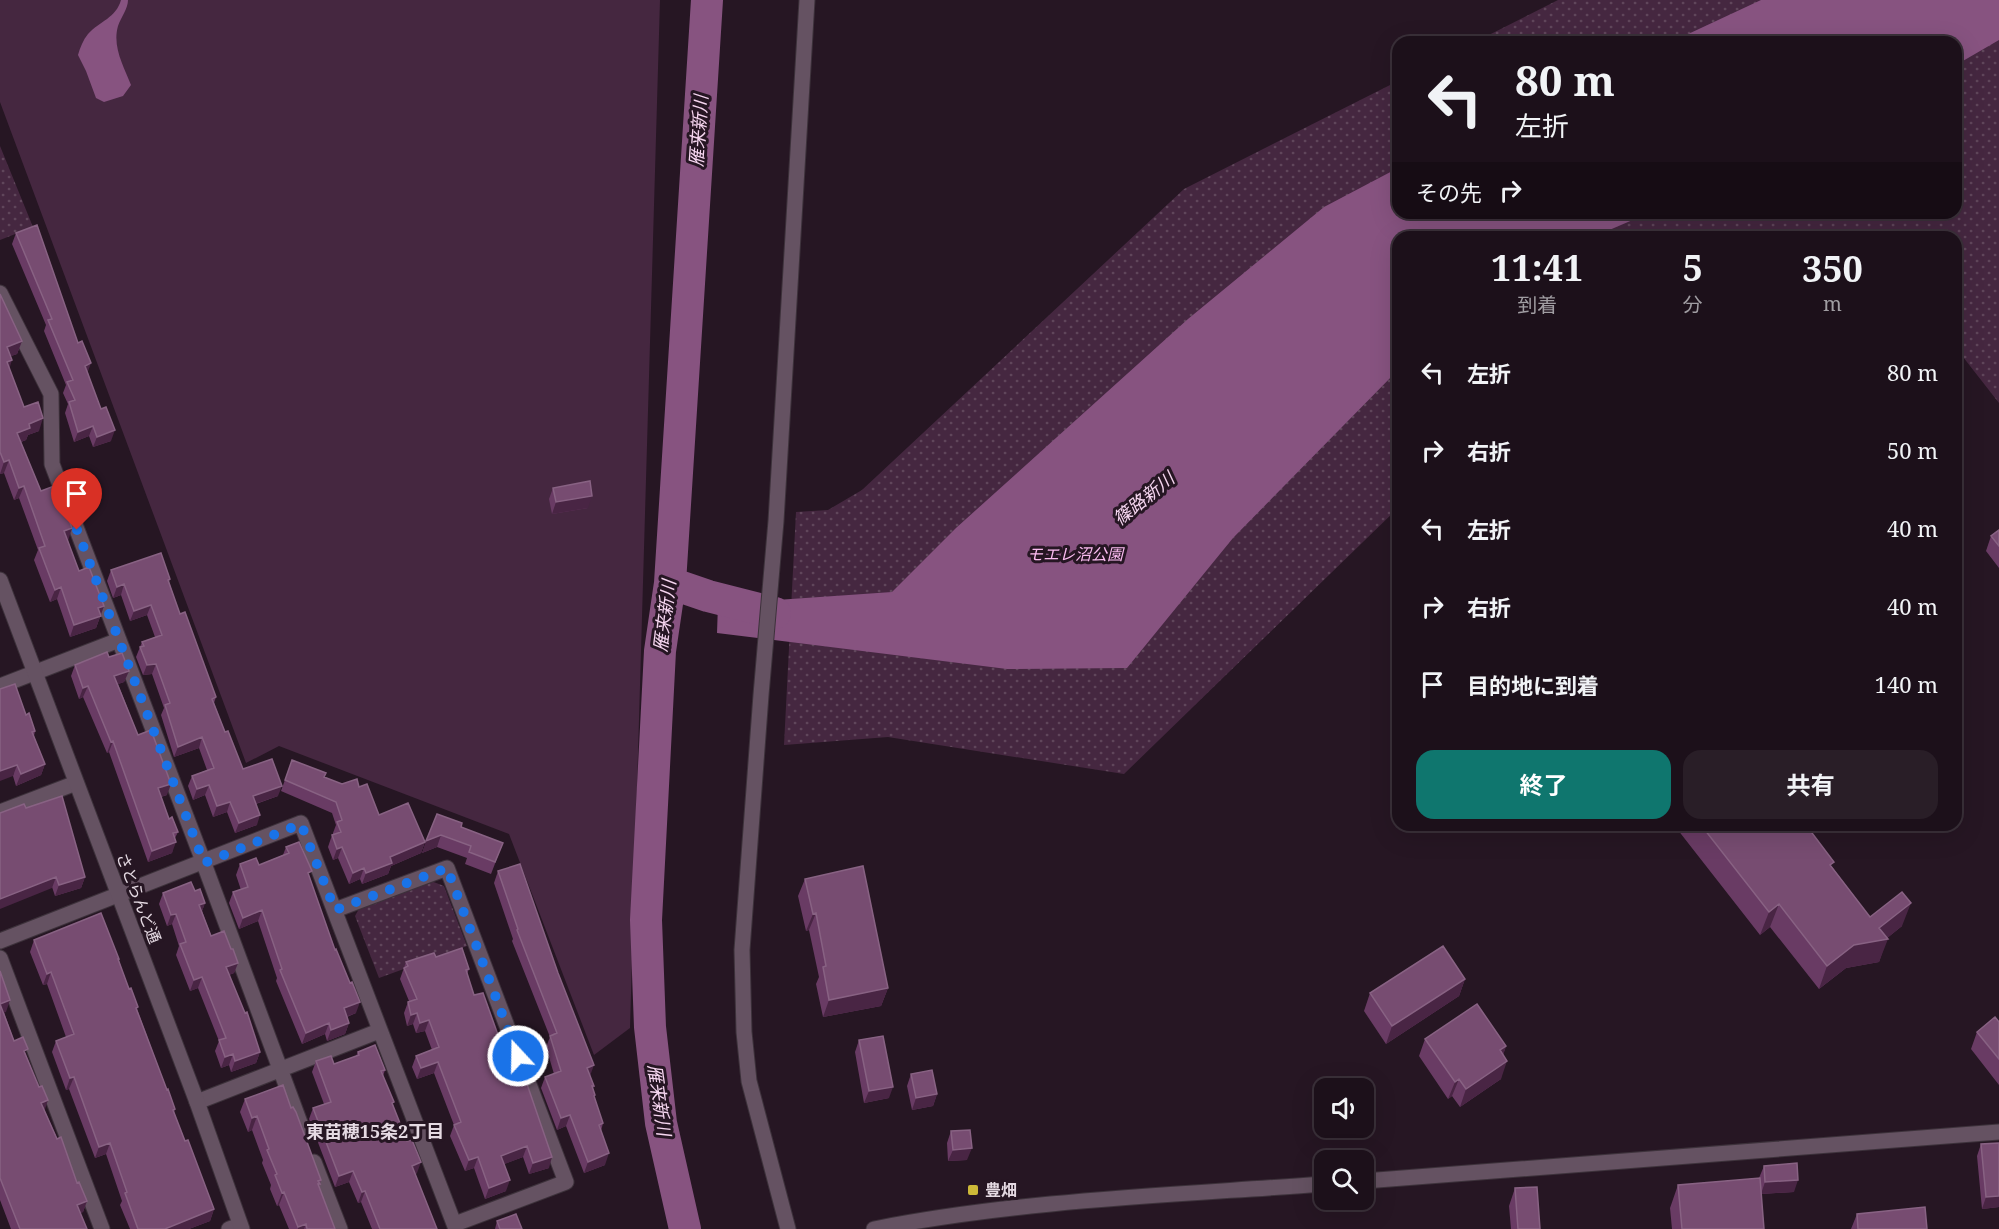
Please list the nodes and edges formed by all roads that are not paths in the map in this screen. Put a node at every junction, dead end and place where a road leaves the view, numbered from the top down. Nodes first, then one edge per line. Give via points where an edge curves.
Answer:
1 (807, 0) edge
2 (0, 293) edge
3 (0, 580) edge
4 (119, 640) junction
5 (35, 672) junction
6 (0, 686) edge
7 (76, 783) junction
8 (0, 812) edge
9 (204, 863) junction
10 (119, 896) junction
11 (335, 910) junction
12 (0, 941) edge
13 (0, 958) edge
14 (379, 1031) junction
15 (280, 1070) junction
16 (197, 1102) junction
17 (1999, 1132) edge
18 (1374, 1180) edge
19 (1314, 1185) edge
20 (456, 1227) edge
21 (237, 1228) edge
22 (102, 1229) edge
23 (340, 1229) edge
24 (788, 1229) edge
25 (874, 1229) edge

1 - 24 street via 776,534 742,950 749,1081
2 - 4 street via 51,394 52,464
3 - 5 street, さとらんど通
4 - 5 street
4 - 9 street
5 - 6 street
5 - 7 street, さとらんど通
7 - 8 street
7 - 10 street, さとらんど通
9 - 10 street
9 - 11 street via 301,824
9 - 15 street
10 - 12 street
10 - 16 street, さとらんど通
11 - 14 street
11 - 20 street via 447,868 566,1182
13 - 22 street
14 - 15 street
14 - 20 street
15 - 16 street
15 - 23 street
16 - 21 street, さとらんど通
17 - 18 street
19 - 25 street via 1024,1207

